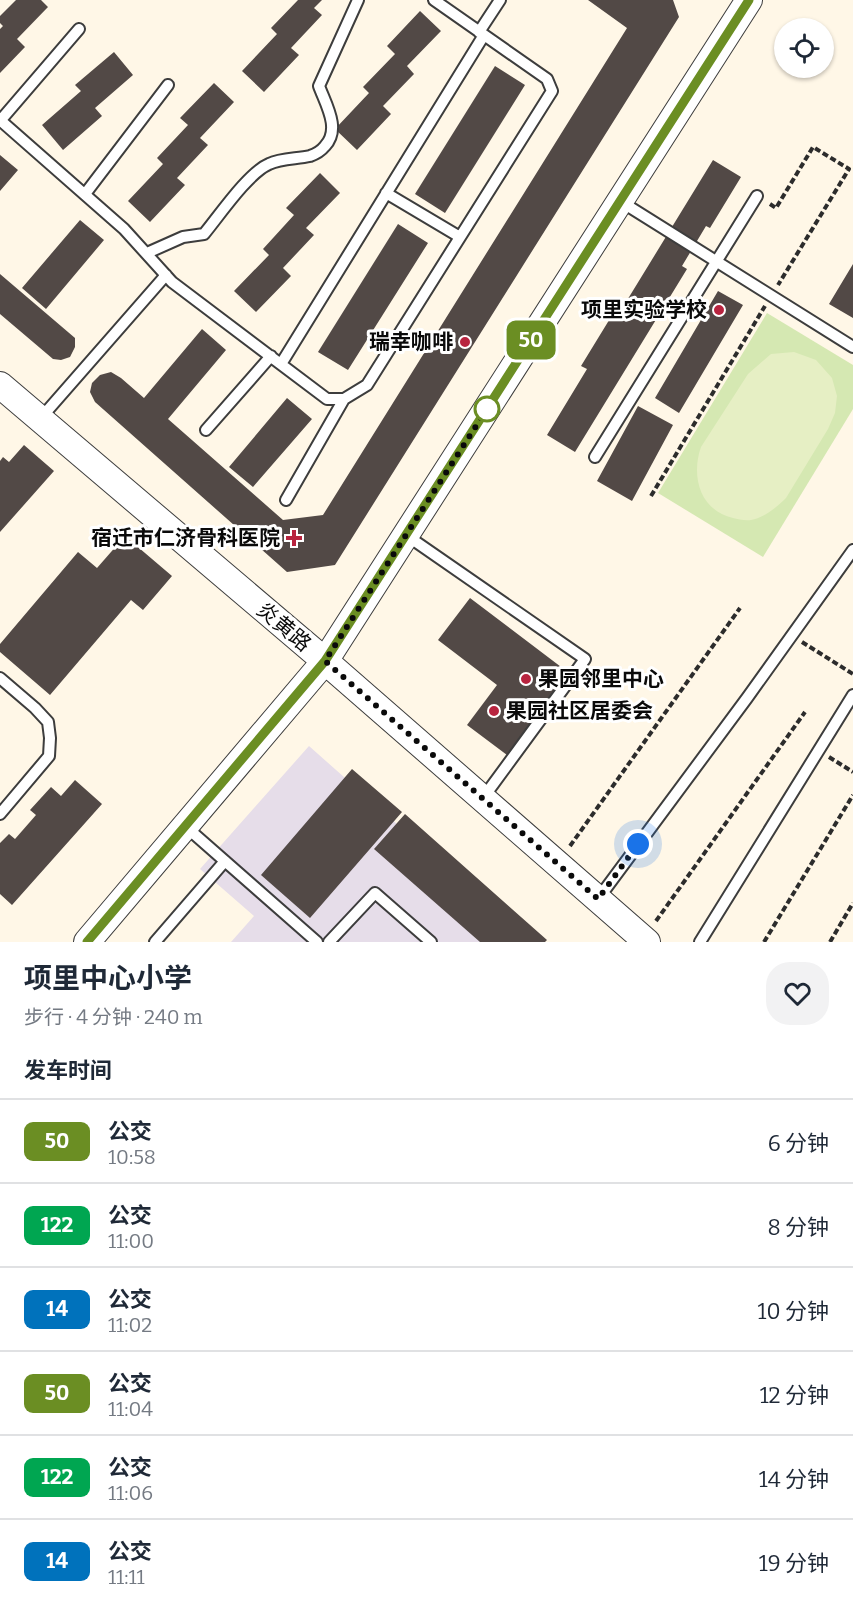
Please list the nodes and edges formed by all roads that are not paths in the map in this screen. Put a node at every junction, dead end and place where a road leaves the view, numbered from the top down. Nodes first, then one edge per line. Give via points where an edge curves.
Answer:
1 (358, 0) edge
2 (434, 0) edge
3 (500, 0) edge
4 (749, 0) edge
5 (79, 29) dead end
6 (481, 34) junction
7 (168, 85) dead end
8 (0, 121) edge
9 (85, 194) junction
10 (386, 194) junction
11 (757, 196) dead end
12 (620, 201) junction
13 (460, 237) junction
14 (147, 253) junction
15 (716, 261) junction
16 (166, 275) junction
17 (853, 347) edge
18 (271, 357) junction
19 (281, 364) junction
20 (2, 392) edge
21 (344, 399) junction
22 (40, 419) junction
23 (206, 430) dead end
24 (595, 457) dead end
25 (286, 500) dead end
26 (406, 535) junction
27 (853, 550) edge
28 (325, 661) junction
29 (0, 678) edge
30 (853, 695) edge
31 (483, 799) junction
32 (0, 814) edge
33 (185, 826) junction
34 (225, 861) junction
35 (598, 899) junction
36 (645, 940) edge
37 (87, 942) edge
38 (155, 942) edge
39 (317, 942) edge
40 (329, 942) edge
41 (431, 942) edge
42 (700, 942) edge

1 - 14 lane via 319,86 333,130 329,142 313,155 269,163 250,177 204,234 183,237
2 - 6 lane
3 - 6 lane
4 - 12 street
5 - 8 lane
6 - 10 lane
6 - 13 lane via 547,80 552,90
7 - 9 lane
8 - 9 lane
9 - 14 lane
10 - 13 lane
10 - 19 lane
11 - 15 lane
12 - 15 lane
12 - 26 street
13 - 21 lane via 367,385
14 - 16 lane
15 - 17 lane
15 - 24 lane
16 - 18 lane
16 - 22 lane
18 - 19 lane
18 - 23 lane
19 - 21 lane via 327,399
20 - 22 street, 炎黄路
21 - 25 lane
22 - 28 street, 炎黄路
26 - 28 street
26 - 31 lane via 585,659
27 - 35 lane
28 - 31 street, 炎黄路
28 - 33 street
29 - 32 lane via 48,722 50,738 49,756
30 - 42 lane
31 - 35 street, 炎黄路
33 - 34 lane
33 - 37 street
34 - 38 lane
34 - 39 lane
35 - 36 street, 炎黄路
40 - 41 lane via 375,892

